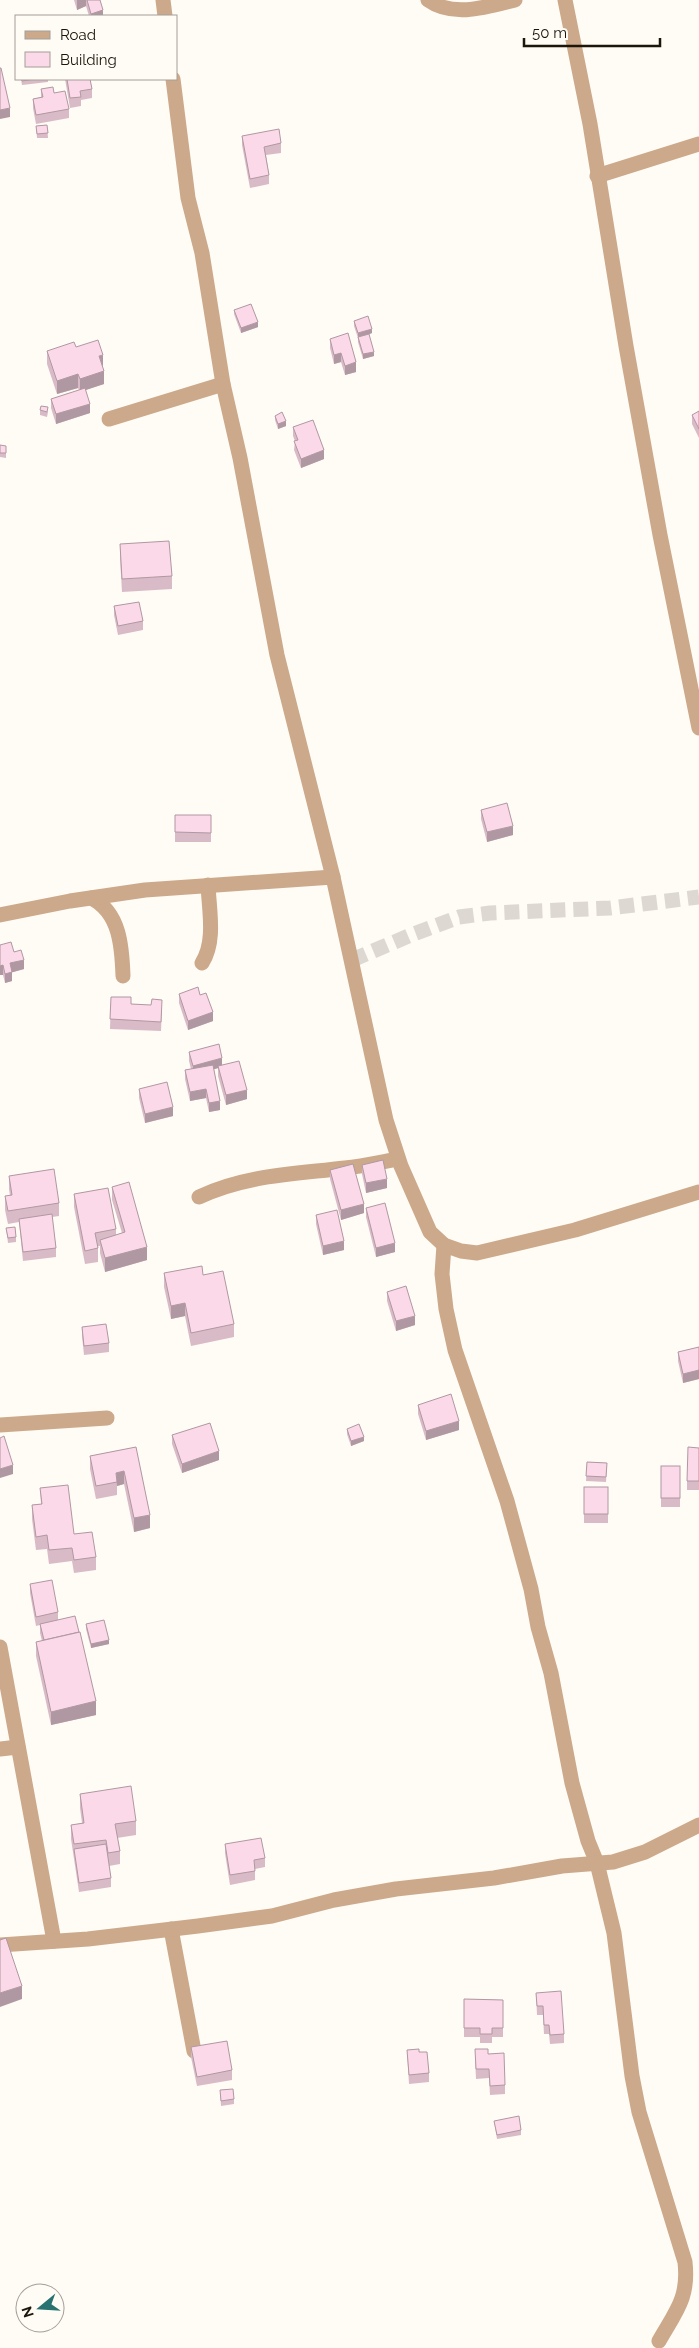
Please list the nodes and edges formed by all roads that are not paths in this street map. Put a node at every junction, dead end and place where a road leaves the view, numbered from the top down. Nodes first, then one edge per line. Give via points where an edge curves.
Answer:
1 (162, 0) edge
2 (428, 0) edge
3 (515, 0) edge
4 (565, 0) edge
5 (165, 15) edge
6 (173, 80) edge
7 (699, 144) edge
8 (597, 176) junction
9 (223, 384) junction
10 (108, 419) dead end
11 (699, 728) edge
12 (333, 877) junction
13 (208, 885) junction
14 (91, 898) junction
15 (0, 915) edge
16 (202, 963) dead end
17 (123, 976) dead end
18 (398, 1159) junction
19 (699, 1192) edge
20 (199, 1197) dead end
21 (444, 1246) junction
22 (107, 1418) dead end
23 (0, 1424) edge
24 (0, 1647) edge
25 (18, 1747) junction
26 (0, 1749) edge
27 (699, 1825) edge
28 (597, 1863) junction
29 (172, 1929) junction
30 (54, 1941) junction
31 (0, 1945) edge
32 (194, 2051) edge
33 (659, 2340) dead end

1 - 5 street
2 - 3 street via 453,10
4 - 8 street
6 - 9 street via 188,198 202,254
7 - 8 street
8 - 11 street via 660,535
9 - 10 street
9 - 12 street via 277,655
12 - 13 street
12 - 18 street via 365,1030
13 - 14 street
13 - 16 street via 209,944
14 - 15 street
14 - 17 street via 115,923 122,949
18 - 20 street via 255,1178
18 - 21 street via 430,1232
19 - 21 street via 509,1247 477,1253
21 - 28 street via 442,1274 455,1350 507,1501 551,1673 572,1783
22 - 23 street
24 - 25 street
25 - 26 street
25 - 30 street
27 - 28 street via 645,1852 613,1862
28 - 29 street via 396,1889 272,1916
28 - 33 street via 619,1962 635,2094 686,2262 688,2282 683,2299
29 - 30 street
29 - 32 street
30 - 31 street

